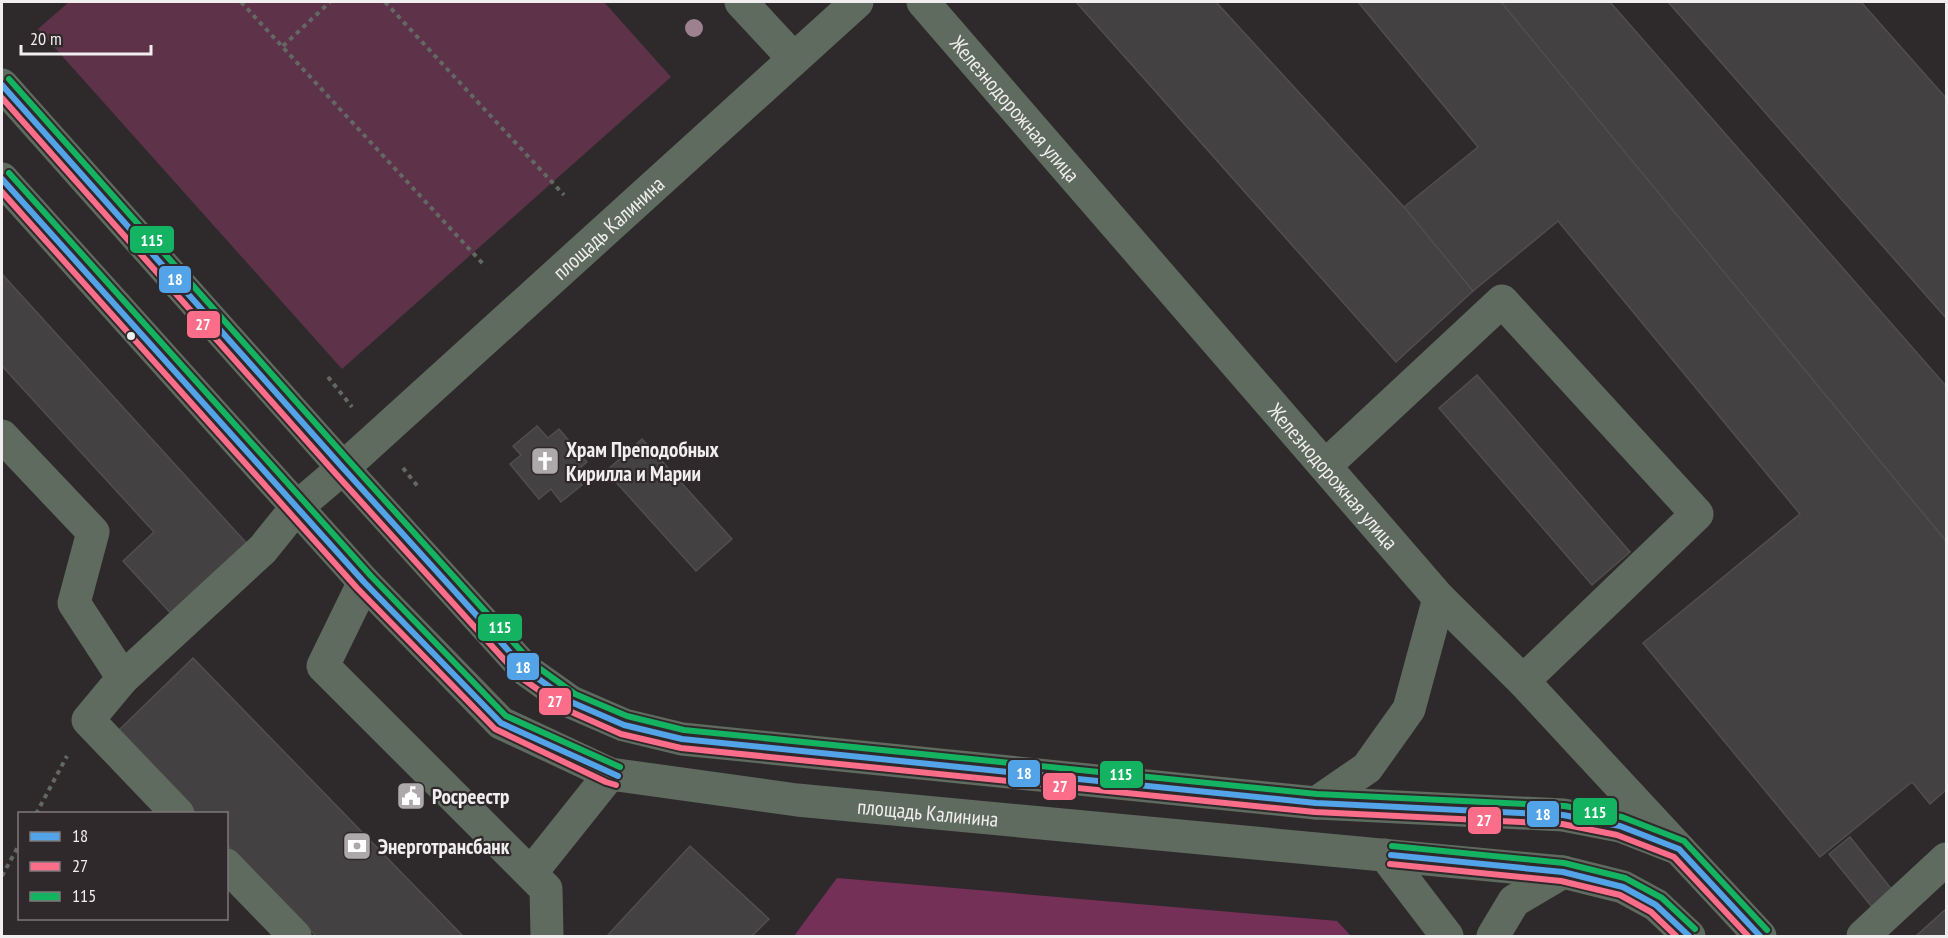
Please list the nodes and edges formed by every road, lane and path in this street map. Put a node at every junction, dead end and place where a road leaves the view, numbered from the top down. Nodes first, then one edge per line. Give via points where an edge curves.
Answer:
1 (241, 2) edge
2 (330, 2) edge
3 (385, 2) edge
4 (741, 2) edge
5 (857, 2) edge
6 (922, 2) edge
7 (282, 46) junction
8 (793, 58) junction
9 (2, 85) edge
10 (2, 179) edge
11 (564, 195) dead end
12 (485, 266) dead end
13 (2, 436) edge
14 (1325, 466) junction
15 (343, 468) junction
16 (296, 508) junction
17 (364, 582) junction
18 (1439, 598) junction
19 (123, 678) junction
20 (1523, 681) junction
21 (88, 720) junction
22 (610, 774) junction
23 (1316, 802) junction
24 (37, 812) edge
25 (177, 812) edge
26 (18, 847) edge
27 (1679, 849) junction
28 (1384, 855) junction
29 (1947, 860) edge
30 (228, 867) edge
31 (1563, 872) junction
32 (531, 873) junction
33 (2, 876) edge
34 (295, 936) edge
35 (547, 936) edge
36 (1447, 936) edge
37 (1493, 936) edge
38 (1689, 936) edge
39 (1760, 936) edge
40 (1863, 936) edge

1 - 7 path
2 - 7 path
3 - 11 path
4 - 8 street
5 - 8 street
6 - 14 street, Железнодорожная улица
7 - 12 path
8 - 15 street, площадь Калинина
9 - 15 main road
10 - 16 main road, площадь Калинина
13 - 19 street via 93,532 74,603
14 - 18 street, Железнодорожная улица
14 - 20 street via 1502,301 1697,514
15 - 16 street, площадь Калинина
15 - 23 main road via 526,670 571,702 624,725 682,739
16 - 17 main road, площадь Калинина
16 - 19 street via 263,549
17 - 22 main road, площадь Калинина via 501,723
17 - 32 street via 323,666
18 - 20 street, Железнодорожная улица
18 - 23 street via 1409,709 1367,768
19 - 21 street
20 - 27 street, Железнодорожная улица
21 - 24 path
21 - 25 street
22 - 28 main road, площадь Калинина via 797,801
22 - 32 street
23 - 27 main road via 1563,816 1620,826
26 - 33 path
27 - 39 main road, Железнодорожная улица
28 - 31 main road, площадь Калинина
28 - 36 street
29 - 40 street
30 - 34 street
31 - 37 street via 1514,901
31 - 38 main road, площадь Калинина via 1623,887 1656,905
32 - 35 street via 546,889

